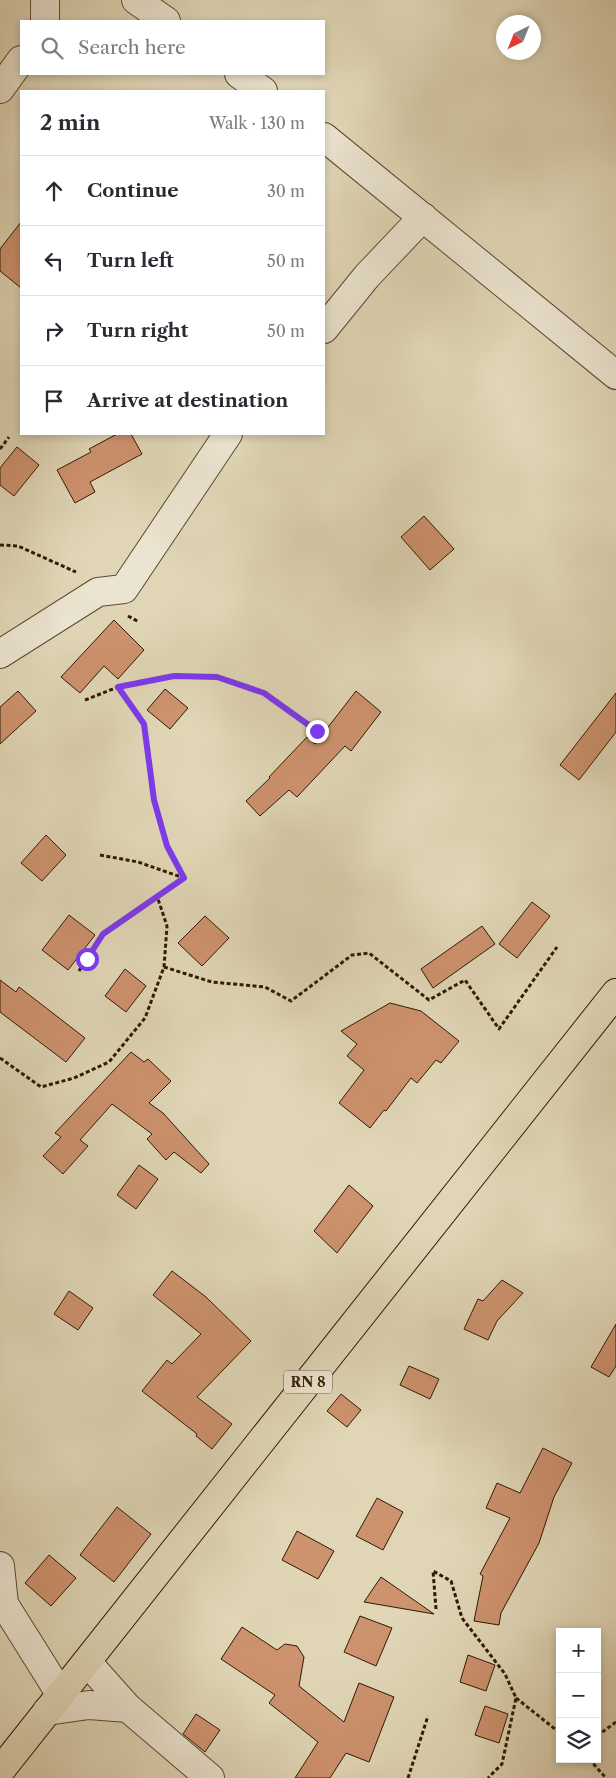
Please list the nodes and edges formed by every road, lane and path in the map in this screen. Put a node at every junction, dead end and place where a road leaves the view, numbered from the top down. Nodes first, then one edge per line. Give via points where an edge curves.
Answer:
1 (45, 0) edge
2 (136, 0) edge
3 (45, 20) edge
4 (165, 20) edge
5 (20, 61) edge
6 (239, 75) edge
7 (0, 89) edge
8 (262, 90) edge
9 (325, 138) edge
10 (422, 217) junction
11 (325, 328) edge
12 (616, 375) edge
13 (227, 435) edge
14 (8, 437) dead end
15 (0, 449) edge
16 (0, 654) edge
17 (118, 687) junction
18 (85, 700) dead end
19 (317, 731) dead end
20 (100, 855) dead end
21 (184, 878) junction
22 (158, 896) junction
23 (557, 947) dead end
24 (164, 967) junction
25 (79, 971) dead end
26 (616, 993) edge
27 (0, 1058) edge
28 (0, 1566) edge
29 (436, 1609) dead end
30 (87, 1662) junction
31 (516, 1698) junction
32 (54, 1703) junction
33 (128, 1708) junction
34 (428, 1716) dead end
35 (616, 1722) edge
36 (556, 1729) edge
37 (601, 1733) edge
38 (593, 1763) edge
39 (0, 1771) edge
40 (210, 1778) edge
41 (408, 1778) edge
42 (488, 1778) edge
43 (606, 1778) edge

1 - 3 street
2 - 4 street
5 - 7 street
6 - 8 street
9 - 10 street
10 - 11 street via 367,276
10 - 12 street
13 - 16 street via 124,589 98,592
14 - 15 path
17 - 18 path
17 - 19 path via 174,676 217,677 264,693
17 - 21 path via 144,724 154,800 167,846
20 - 21 path via 138,862
21 - 22 path
22 - 24 path via 167,926
22 - 25 path via 103,934
23 - 24 path via 499,1029 465,980 429,1000 368,953 352,956 291,1001 265,987 212,982
24 - 27 path via 145,1018 109,1062 74,1078 41,1087
26 - 30 main road, RN 8
28 - 32 street via 4,1604
29 - 31 path via 433,1571 451,1581 462,1618 506,1674
30 - 32 main road, RN 8
30 - 33 street
31 - 36 path
31 - 42 path via 502,1764
32 - 33 street
32 - 39 main road, RN 8
33 - 40 street
34 - 41 path
35 - 37 path
38 - 43 path

